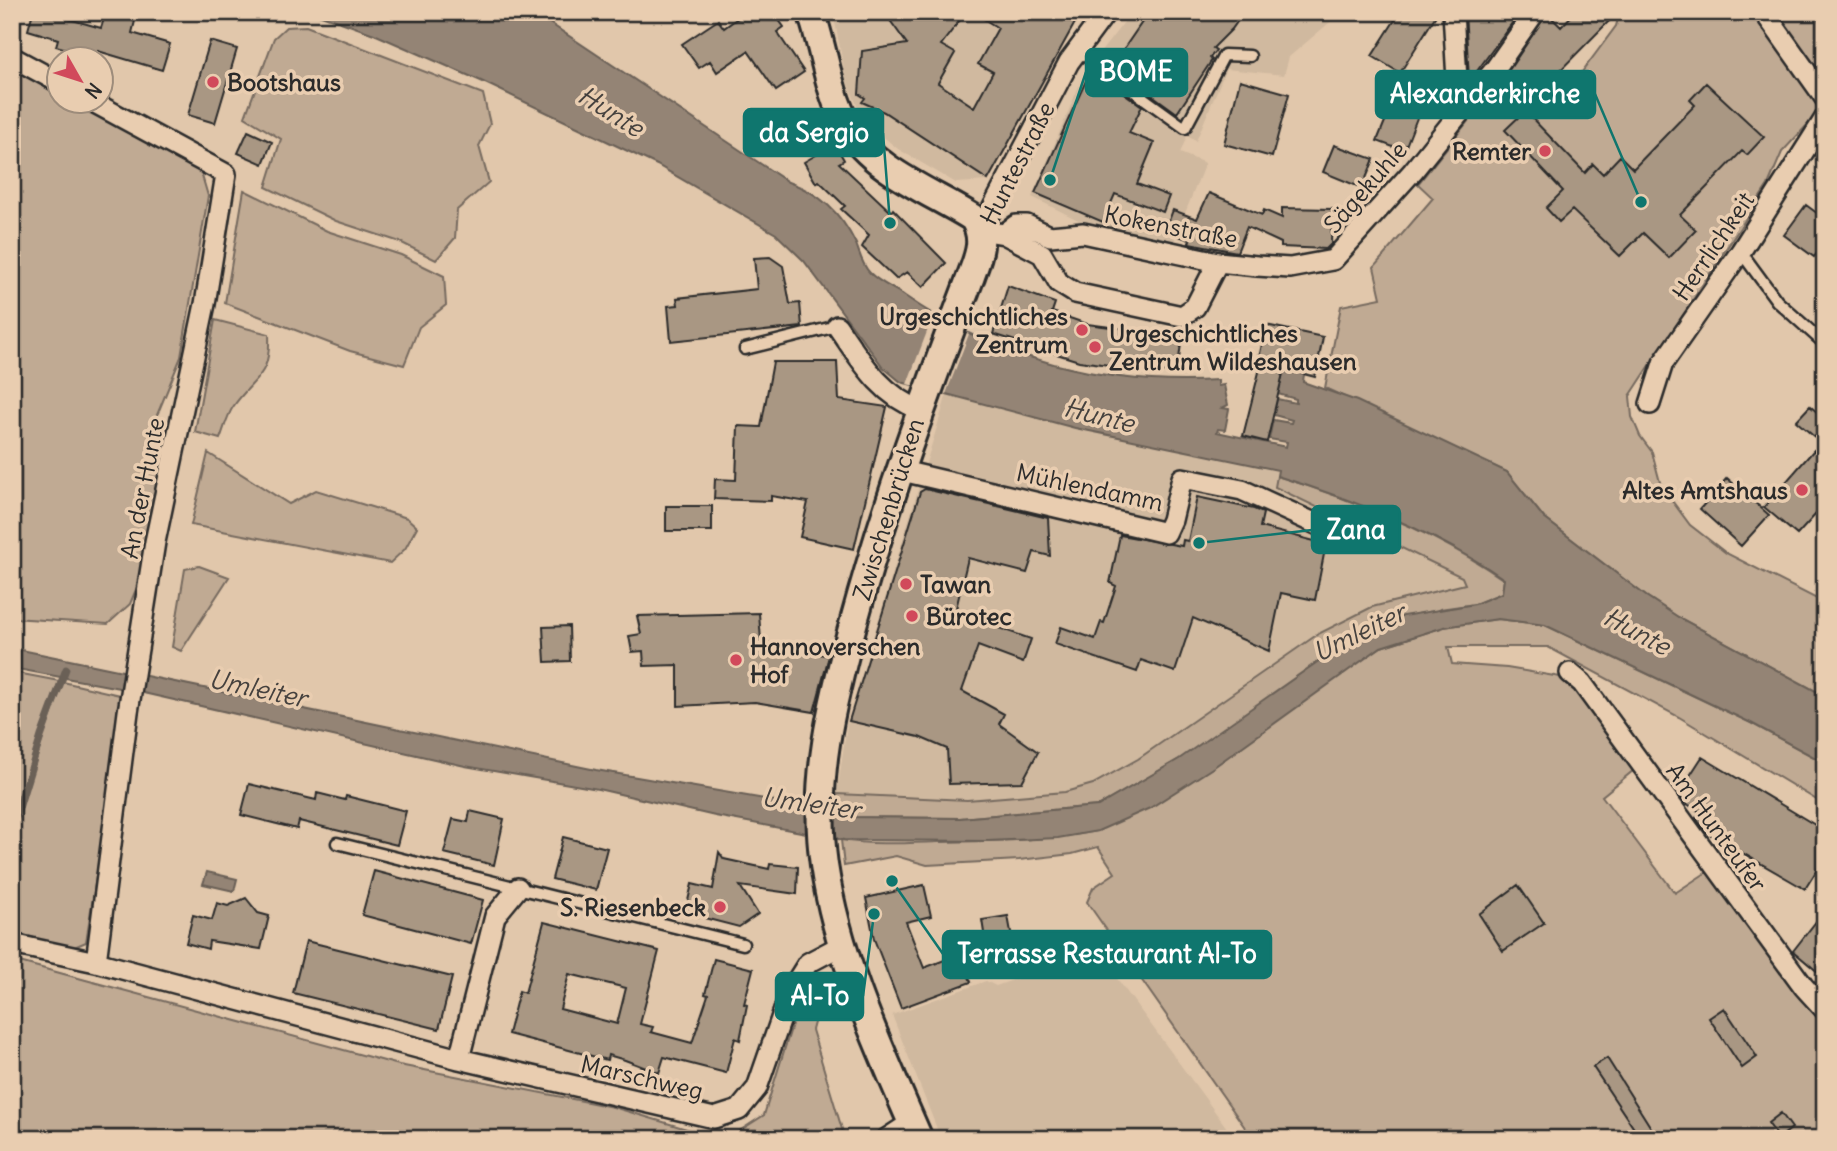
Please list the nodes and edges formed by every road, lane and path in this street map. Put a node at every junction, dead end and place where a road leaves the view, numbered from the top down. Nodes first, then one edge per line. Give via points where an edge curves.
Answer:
1 (811, 12) edge
2 (1106, 12) edge
3 (1453, 12) edge
4 (1535, 12) edge
5 (1764, 12) edge
6 (1077, 50) junction
7 (1250, 56) dead end
8 (12, 57) edge
9 (46, 75) edge
10 (1825, 99) edge
11 (116, 114) edge
12 (1825, 118) edge
13 (1455, 119) junction
14 (993, 232) junction
15 (1741, 251) junction
16 (1333, 260) joint
17 (1218, 262) junction
18 (952, 325) joint
19 (837, 326) joint
20 (1825, 344) edge
21 (745, 349) dead end
22 (923, 399) junction
23 (1650, 404) dead end
24 (898, 470) junction
25 (1349, 539) dead end
26 (1570, 673) dead end
27 (337, 843) dead end
28 (518, 888) junction
29 (16, 944) edge
30 (743, 944) dead end
31 (842, 945) junction
32 (96, 962) junction
33 (1825, 1010) edge
34 (459, 1059) junction
35 (914, 1128) edge
36 (878, 1139) edge

1 - 14 street via 848,128 887,166
2 - 6 street, Huntestraße
3 - 13 street
4 - 13 street, Sägekuhle
5 - 10 street
6 - 7 lane via 1185,128 1224,55
6 - 14 street, Huntestraße
8 - 9 street
11 - 32 street, An der Hunte via 226,174 205,304 155,542
12 - 15 street, Herrlichkeit
13 - 16 street, Sägekuhle
14 - 17 street, Kokenstraße via 1027,225 1050,236 1083,233
14 - 17 street via 1042,254 1059,283 1075,293 1182,316 1195,307
14 - 18 street, Huntestraße via 980,250
15 - 20 lane via 1777,300
15 - 23 street, Herrlichkeit via 1663,363
16 - 17 street, Kokenstraße via 1290,268
18 - 22 street, Zwischenbrücken
19 - 21 lane
19 - 22 street via 877,382 905,404
22 - 24 street, Zwischenbrücken
24 - 25 street, Mühlendamm via 1166,533 1182,478 1242,490
24 - 31 street, Zwischenbrücken via 831,710 822,758 824,863
26 - 33 street, Am Hunteufer via 1582,683
27 - 28 lane
28 - 30 lane
28 - 34 street via 495,916
29 - 32 street, Marschweg
31 - 34 street, Marschweg via 808,963 791,990 757,1088 739,1110 714,1118
31 - 35 street, Zwischenbrücken
32 - 34 street, Marschweg
35 - 36 lane

